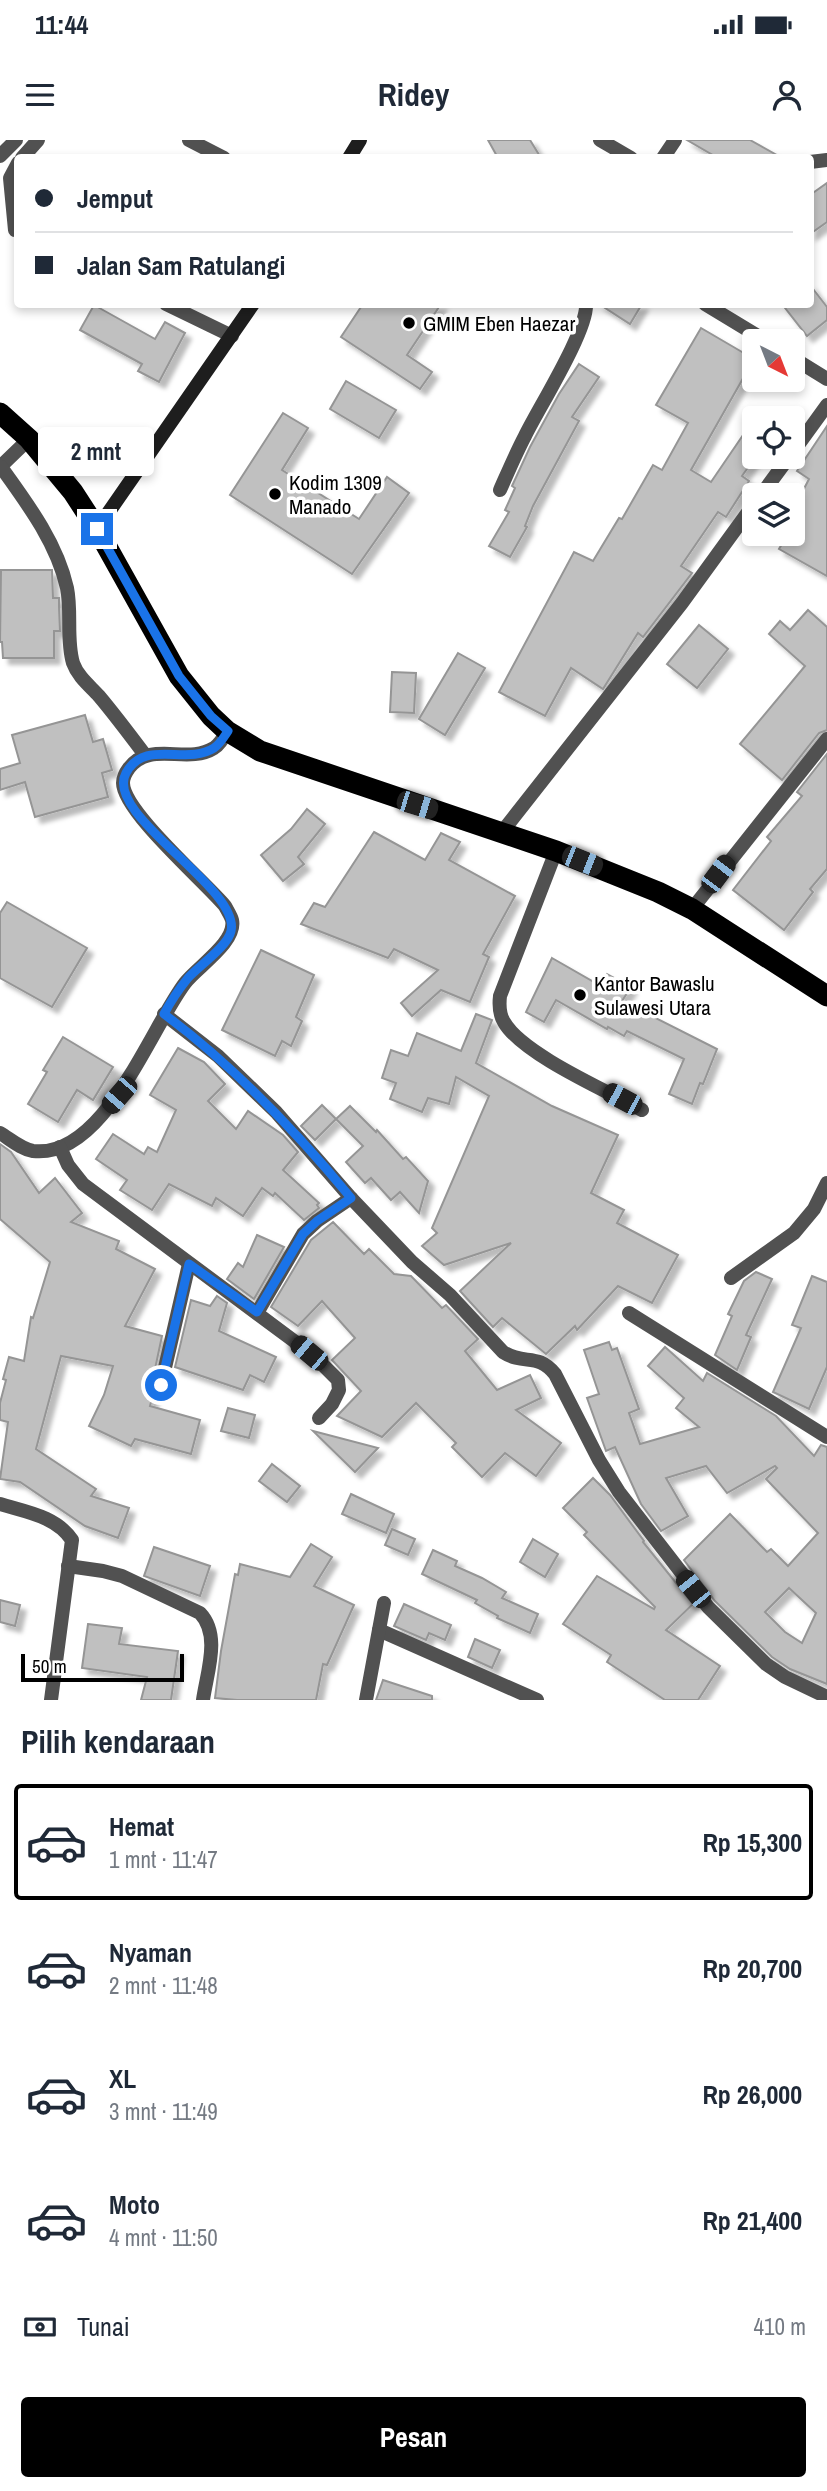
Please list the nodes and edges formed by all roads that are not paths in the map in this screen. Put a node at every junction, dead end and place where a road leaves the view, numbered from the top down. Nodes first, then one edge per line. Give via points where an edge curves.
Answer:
1 (16, 140) edge
2 (38, 140) edge
3 (189, 140) edge
4 (600, 140) edge
5 (26, 154) edge
6 (217, 154) edge
7 (624, 154) edge
8 (0, 156) edge
9 (14, 170) edge
10 (14, 213) edge
11 (174, 308) edge
12 (250, 308) edge
13 (586, 308) edge
14 (727, 310) edge
15 (751, 329) edge
16 (232, 337) junction
17 (805, 364) edge
18 (827, 376) edge
19 (827, 405) edge
20 (0, 414) edge
21 (805, 435) edge
22 (29, 439) junction
23 (1, 467) edge
24 (500, 490) dead end
25 (742, 520) edge
26 (97, 529) junction
27 (228, 731) junction
28 (827, 739) edge
29 (145, 755) junction
30 (502, 832) junction
31 (556, 851) junction
32 (692, 909) junction
33 (827, 996) edge
34 (164, 1014) junction
35 (642, 1110) dead end
36 (0, 1133) edge
37 (60, 1147) junction
38 (827, 1183) edge
39 (351, 1198) junction
40 (189, 1264) junction
41 (731, 1278) dead end
42 (257, 1312) junction
43 (629, 1313) dead end
44 (161, 1385) dead end
45 (319, 1418) dead end
46 (827, 1437) edge
47 (0, 1504) edge
48 (68, 1566) junction
49 (384, 1603) dead end
50 (379, 1630) junction
51 (827, 1698) edge
52 (51, 1700) edge
53 (203, 1700) edge
54 (366, 1700) edge
55 (537, 1700) edge

1 - 8 street
2 - 5 street
3 - 6 street
4 - 7 street
9 - 10 street via 10,178
11 - 16 street
12 - 16 main road
13 - 24 street via 575,340
14 - 15 street
16 - 26 main road
17 - 18 street
19 - 21 street
20 - 22 highway
22 - 23 street
22 - 26 highway
23 - 29 street via 55,553 68,598 74,664
25 - 30 street
26 - 27 highway via 179,676
27 - 29 street via 214,748 200,753
27 - 30 highway via 260,751
28 - 32 street
29 - 34 street via 125,775 127,795 138,814 211,889 232,919 230,936 189,977
30 - 31 highway
31 - 32 highway
31 - 35 street via 499,1007 514,1035 534,1050
32 - 33 highway
34 - 37 street via 119,1095 76,1140
34 - 39 street via 262,1097
36 - 37 street via 33,1151
37 - 40 street via 83,1184
38 - 41 street via 794,1233
39 - 42 street via 303,1234
39 - 51 street via 503,1352 548,1365 619,1492 708,1607 766,1664
40 - 42 street
40 - 44 street
42 - 45 street via 338,1380 332,1404
43 - 46 street
47 - 48 street via 50,1520 65,1530 72,1540
48 - 52 street
48 - 53 street via 122,1576 200,1613 209,1623 212,1637
49 - 50 street
50 - 54 street
50 - 55 street

